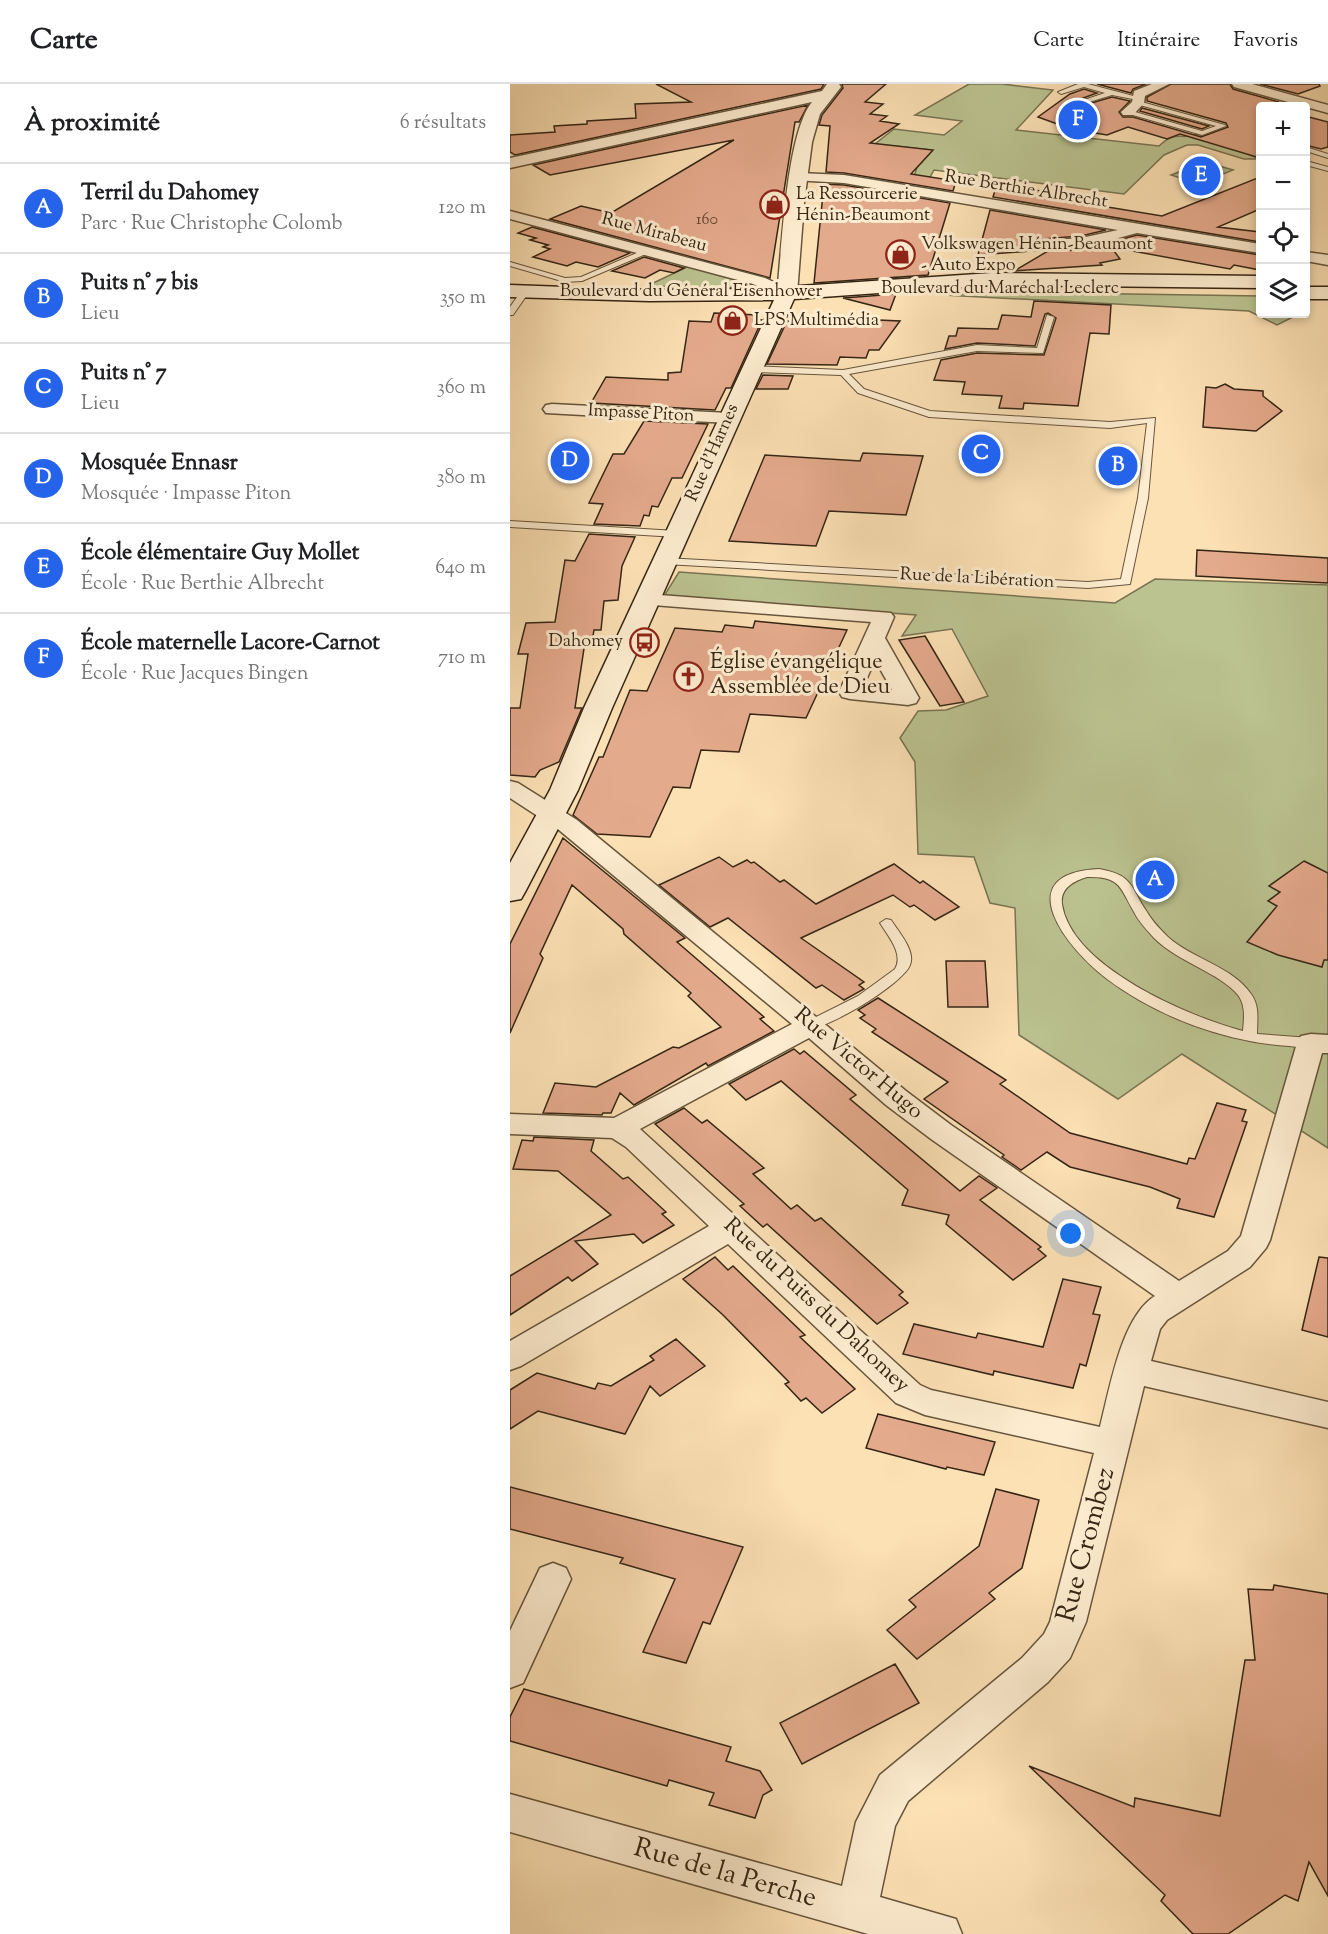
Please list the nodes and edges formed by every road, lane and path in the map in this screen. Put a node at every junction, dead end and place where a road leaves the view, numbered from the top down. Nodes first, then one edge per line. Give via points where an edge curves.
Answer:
1 (1082, 84) edge
2 (1163, 84) edge
3 (1238, 84) edge
4 (831, 88) edge
5 (1060, 92) dead end
6 (1111, 93) junction
7 (1086, 100) dead end
8 (1135, 104) junction
9 (771, 105) junction
10 (1328, 109) edge
11 (812, 113) junction
12 (1310, 151) edge
13 (1328, 156) edge
14 (510, 163) edge
15 (1310, 165) edge
16 (1328, 169) edge
17 (799, 177) junction
18 (510, 215) edge
19 (1141, 228) junction
20 (1047, 244) dead end
21 (1256, 248) edge
22 (649, 251) junction
23 (1310, 258) edge
24 (1328, 260) edge
25 (510, 264) edge
26 (1256, 282) edge
27 (1310, 283) edge
28 (1328, 284) edge
29 (873, 289) junction
30 (517, 291) edge
31 (1256, 292) edge
32 (1310, 292) edge
33 (1328, 293) edge
34 (787, 294) junction
35 (510, 313) edge
36 (1050, 317) dead end
37 (751, 369) junction
38 (843, 373) junction
39 (552, 409) dead end
40 (729, 418) junction
41 (510, 524) edge
42 (677, 534) junction
43 (665, 561) junction
44 (647, 600) junction
45 (874, 638) dead end
46 (510, 788) edge
47 (552, 816) junction
48 (510, 892) edge
49 (886, 923) dead end
50 (811, 1025) junction
51 (1250, 1037) junction
52 (1319, 1043) edge
53 (510, 1124) edge
54 (618, 1128) junction
55 (731, 1228) junction
56 (1178, 1296) junction
57 (510, 1357) edge
58 (1133, 1370) junction
59 (1328, 1415) edge
60 (1114, 1444) junction
61 (553, 1579) dead end
62 (510, 1671) edge
63 (510, 1814) edge
64 (857, 1910) junction
65 (940, 1934) edge

1 - 5 lane
1 - 6 lane
2 - 8 street via 1142,92
3 - 10 street
4 - 9 main road
4 - 11 main road, Rue d'Harnes
6 - 7 lane
6 - 8 lane
8 - 8 lane via 1202,134 1222,126
9 - 11 main road
9 - 14 main road
11 - 17 main road, Rue d'Harnes
12 - 13 lane
15 - 16 lane
17 - 19 street, Rue Berthie Albrecht via 844,179
17 - 34 main road, Rue d'Harnes
18 - 22 street, Rue Mirabeau
19 - 20 street, Rue Berthie Albrecht via 1089,242
19 - 21 street, Rue Berthie Albrecht
22 - 25 lane via 582,279 565,280
22 - 34 street, Rue Mirabeau via 759,281
23 - 24 street
26 - 29 main road, Boulevard du Maréchal Leclerc via 993,279
27 - 28 main road
29 - 31 main road, Boulevard du Maréchal Leclerc via 996,286
29 - 34 main road, Boulevard du Général Eisenhower
30 - 34 main road, Boulevard du Général Eisenhower via 647,296
30 - 35 lane
32 - 33 main road
34 - 37 main road, Rue d'Harnes
36 - 38 lane via 1040,351 977,348
37 - 38 lane
37 - 40 main road, Rue d'Harnes
38 - 43 lane, Rue de la Libération via 861,391 928,414 1110,425 1152,420 1143,498 1126,582 1089,585
39 - 40 street, Impasse Piton
40 - 42 main road, Rue d'Harnes
41 - 42 lane
42 - 43 main road, Rue d'Harnes
43 - 44 main road, Rue d'Harnes
44 - 45 street via 884,618
44 - 47 main road, Rue d'Harnes
46 - 47 street, Rue Victor Hugo
47 - 48 main road
47 - 50 street, Rue Victor Hugo via 568,825
49 - 50 lane via 904,954 904,966 895,978 837,1014
50 - 54 street
50 - 56 street, Rue Victor Hugo via 941,1132
51 - 51 lane via 1250,1005 1244,993 1158,935 1121,880 1103,872 1076,875 1065,882 1055,900 1058,911 1078,945 1097,965 1155,1002 1200,1022
51 - 52 lane
52 - 56 street, Rue Crombez via 1255,1240 1239,1259
53 - 54 street
54 - 55 street, Rue du Puits du Dahomey
55 - 57 street
55 - 60 street, Rue du Puits du Dahomey via 908,1394 926,1402
56 - 58 street, Rue Crombez via 1156,1311 1145,1326
58 - 59 street
58 - 60 street, Rue Crombez
60 - 64 street, Rue Crombez via 1068,1622 1057,1646 1035,1670 894,1788 876,1822
61 - 62 street
63 - 64 street, Rue de la Perche
64 - 65 street, Rue de la Perche

